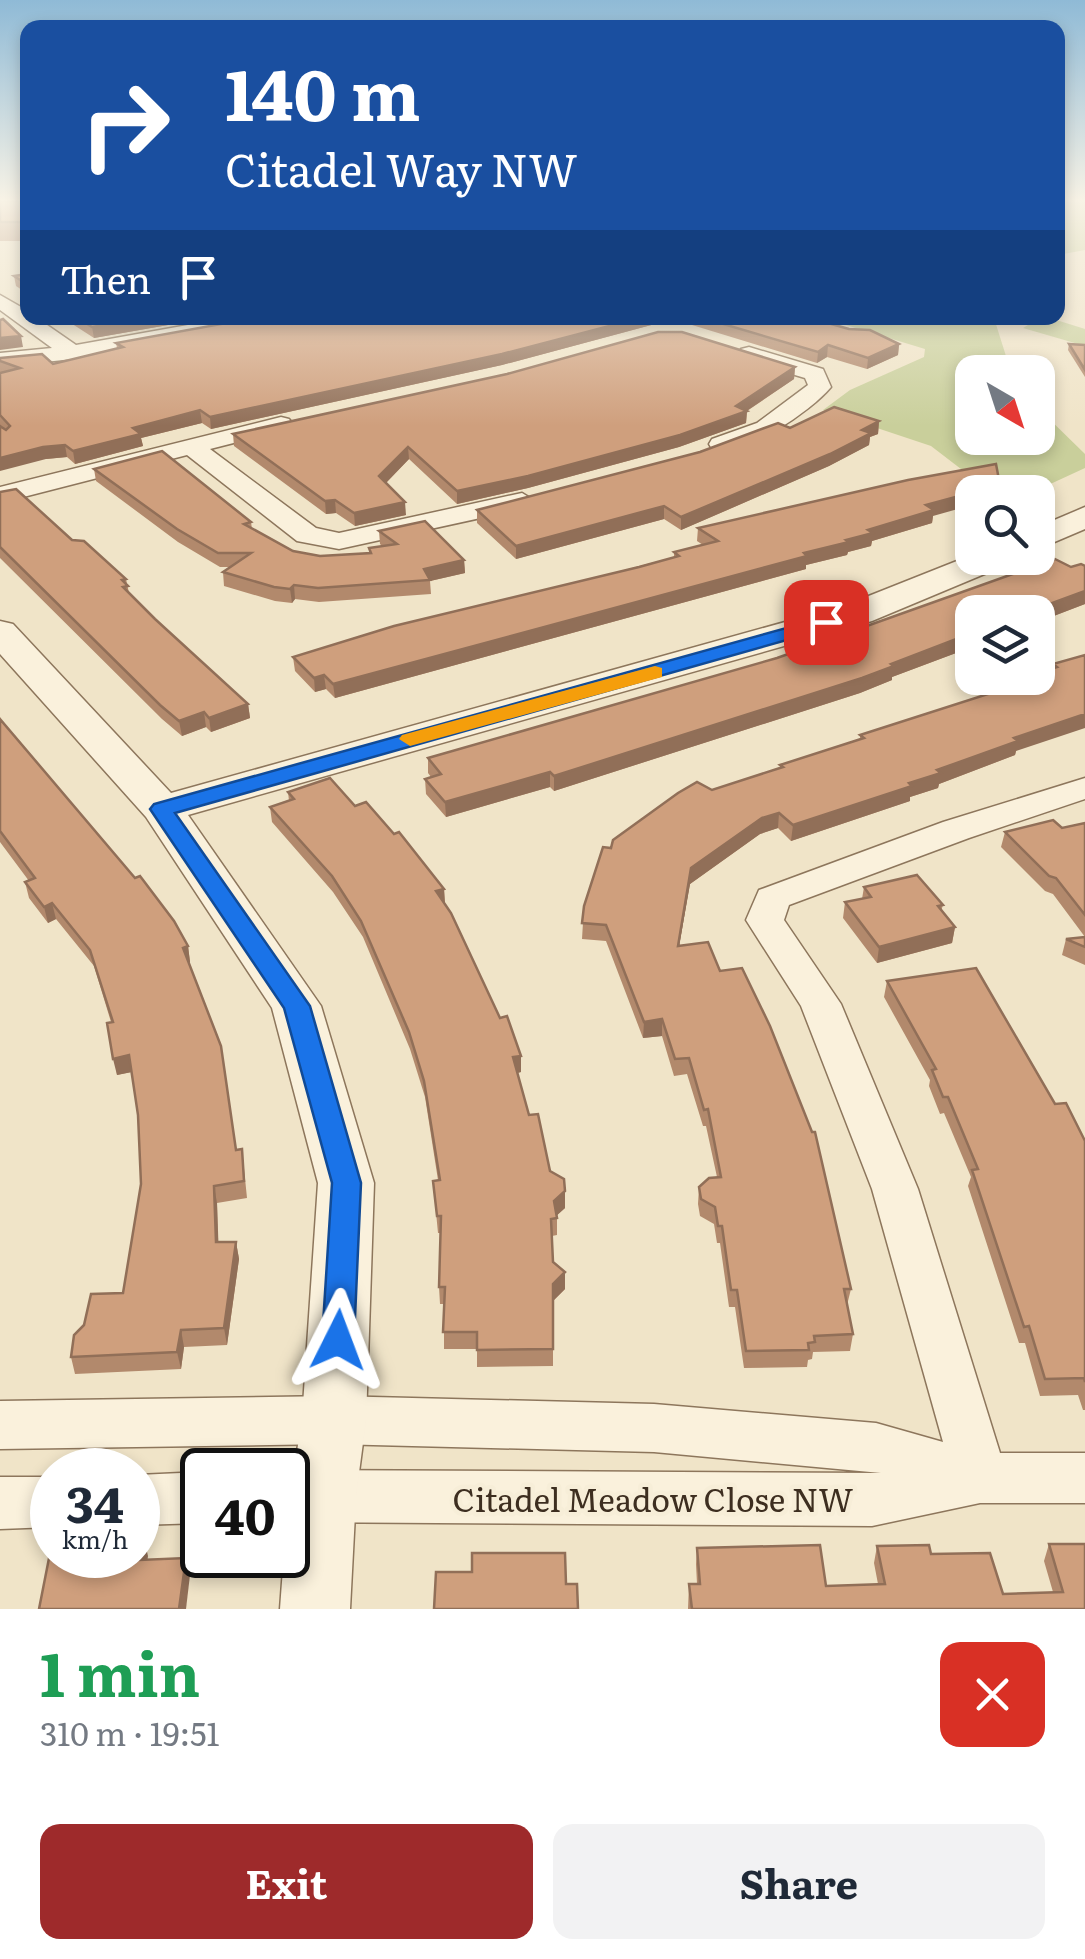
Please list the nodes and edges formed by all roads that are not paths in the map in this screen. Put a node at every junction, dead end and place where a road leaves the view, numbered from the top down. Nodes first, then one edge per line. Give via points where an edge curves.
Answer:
1 (34, 325) edge
2 (220, 325) edge
3 (721, 345) edge
4 (72, 352) junction
5 (0, 360) edge
6 (0, 371) edge
7 (300, 420) edge
8 (189, 444) junction
9 (704, 451) edge
10 (1085, 488) edge
11 (550, 494) edge
12 (0, 495) edge
13 (1055, 502) edge
14 (1085, 517) edge
15 (1055, 531) edge
16 (955, 545) edge
17 (955, 574) edge
18 (0, 632) edge
19 (652, 660) junction
20 (1085, 788) edge
21 (151, 797) junction
22 (334, 1420) junction
23 (0, 1425) edge
24 (980, 1478) junction
25 (1085, 1478) edge
26 (310, 1482) edge
27 (310, 1495) edge
28 (30, 1503) edge
29 (0, 1504) edge
30 (310, 1558) edge
31 (314, 1609) edge

1 - 4 street
2 - 4 street
3 - 9 street via 814,374 820,387 765,428
4 - 5 street
4 - 6 street
7 - 8 street
8 - 11 street via 307,535 339,541
8 - 12 street
10 - 13 street
14 - 15 street
16 - 19 street
17 - 19 street via 858,613
18 - 21 street
19 - 21 street
20 - 24 street via 772,898 765,920 821,1004 895,1189
21 - 22 street via 296,1006 346,1183
22 - 23 street, Citadel Meadow Close NW
22 - 24 street, Citadel Meadow Close NW via 654,1428 876,1447
22 - 26 street
24 - 25 street, Citadel Meadow Close NW
24 - 27 street, Citadel Meadow Close NW via 872,1500
28 - 29 street
30 - 31 street

